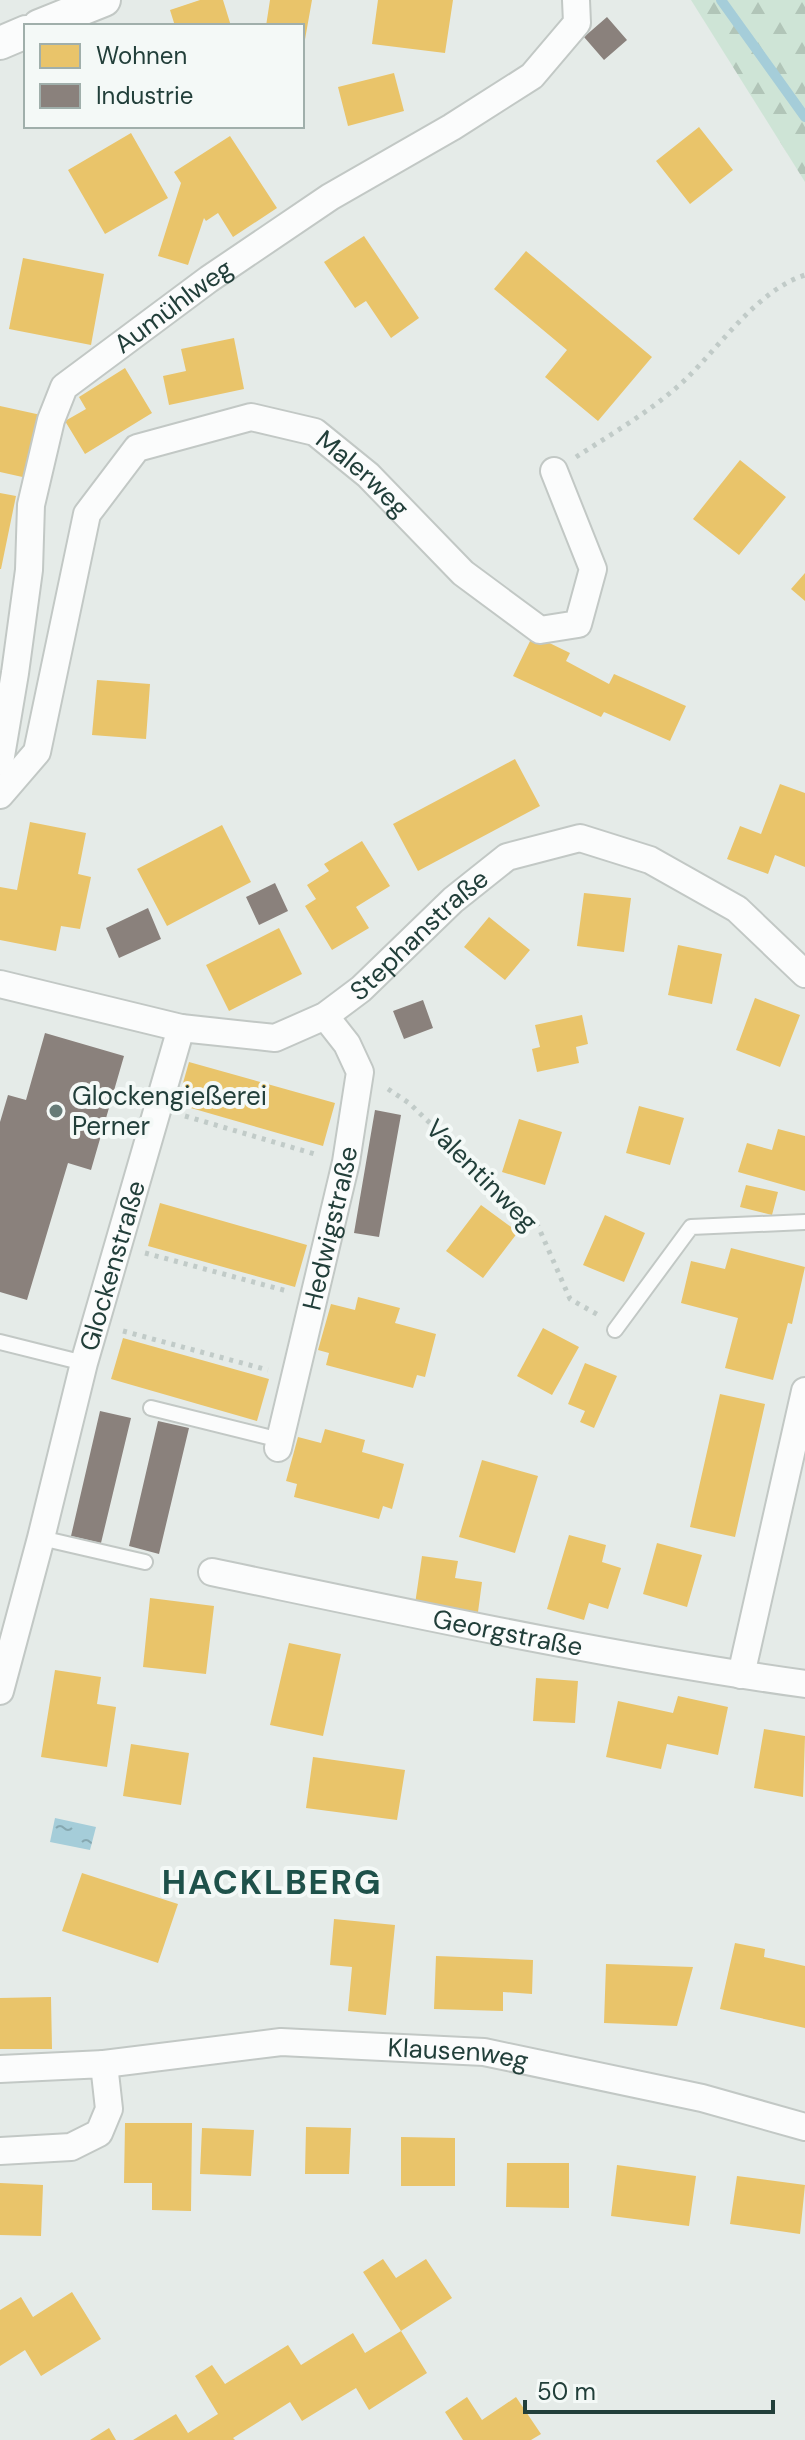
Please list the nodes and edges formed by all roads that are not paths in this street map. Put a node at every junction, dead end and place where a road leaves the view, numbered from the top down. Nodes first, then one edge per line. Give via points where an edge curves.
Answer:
1 (104, 0) edge
2 (576, 0) edge
3 (44, 24) edge
4 (24, 33) edge
5 (0, 43) edge
6 (554, 471) road end
7 (0, 762) edge
8 (0, 795) edge
9 (804, 971) edge
10 (0, 984) edge
11 (325, 1016) junction
12 (181, 1028) junction
13 (805, 1222) edge
14 (616, 1328) road end
15 (0, 1342) edge
16 (84, 1363) junction
17 (805, 1391) edge
18 (151, 1408) dead end
19 (279, 1444) joint
20 (41, 1538) junction
21 (145, 1562) dead end
22 (212, 1572) dead end
23 (741, 1675) junction
24 (805, 1684) edge
25 (0, 1691) edge
26 (104, 2064) junction
27 (0, 2069) edge
28 (805, 2127) edge
29 (0, 2151) edge

1 - 3 street
2 - 7 street, Aumühlweg via 577,23 532,76 330,197 64,387 31,505 29,570
4 - 5 street
6 - 8 street, Malerweg via 593,569 578,624 540,630 463,573 368,475 315,432 251,417 137,448 87,514 37,752
9 - 11 street, Stephanstraße via 737,909 650,860 580,838 507,857
10 - 12 street, Stephanstraße
11 - 12 street, Stephanstraße via 275,1038
11 - 19 street, Hedwigstraße via 360,1072 346,1162
12 - 16 street, Glockenstraße
13 - 14 lane via 691,1227
15 - 16 lane, Glockenstraße
16 - 20 street, Glockenstraße
17 - 23 street
18 - 19 lane
20 - 21 lane
20 - 25 street, Glockenstraße
22 - 23 street, Georgstraße
23 - 24 street, Georgstraße
26 - 27 street, Klausenweg
26 - 28 street, Klausenweg via 281,2042 484,2052 702,2098
26 - 29 street via 109,2109 99,2133 71,2147

